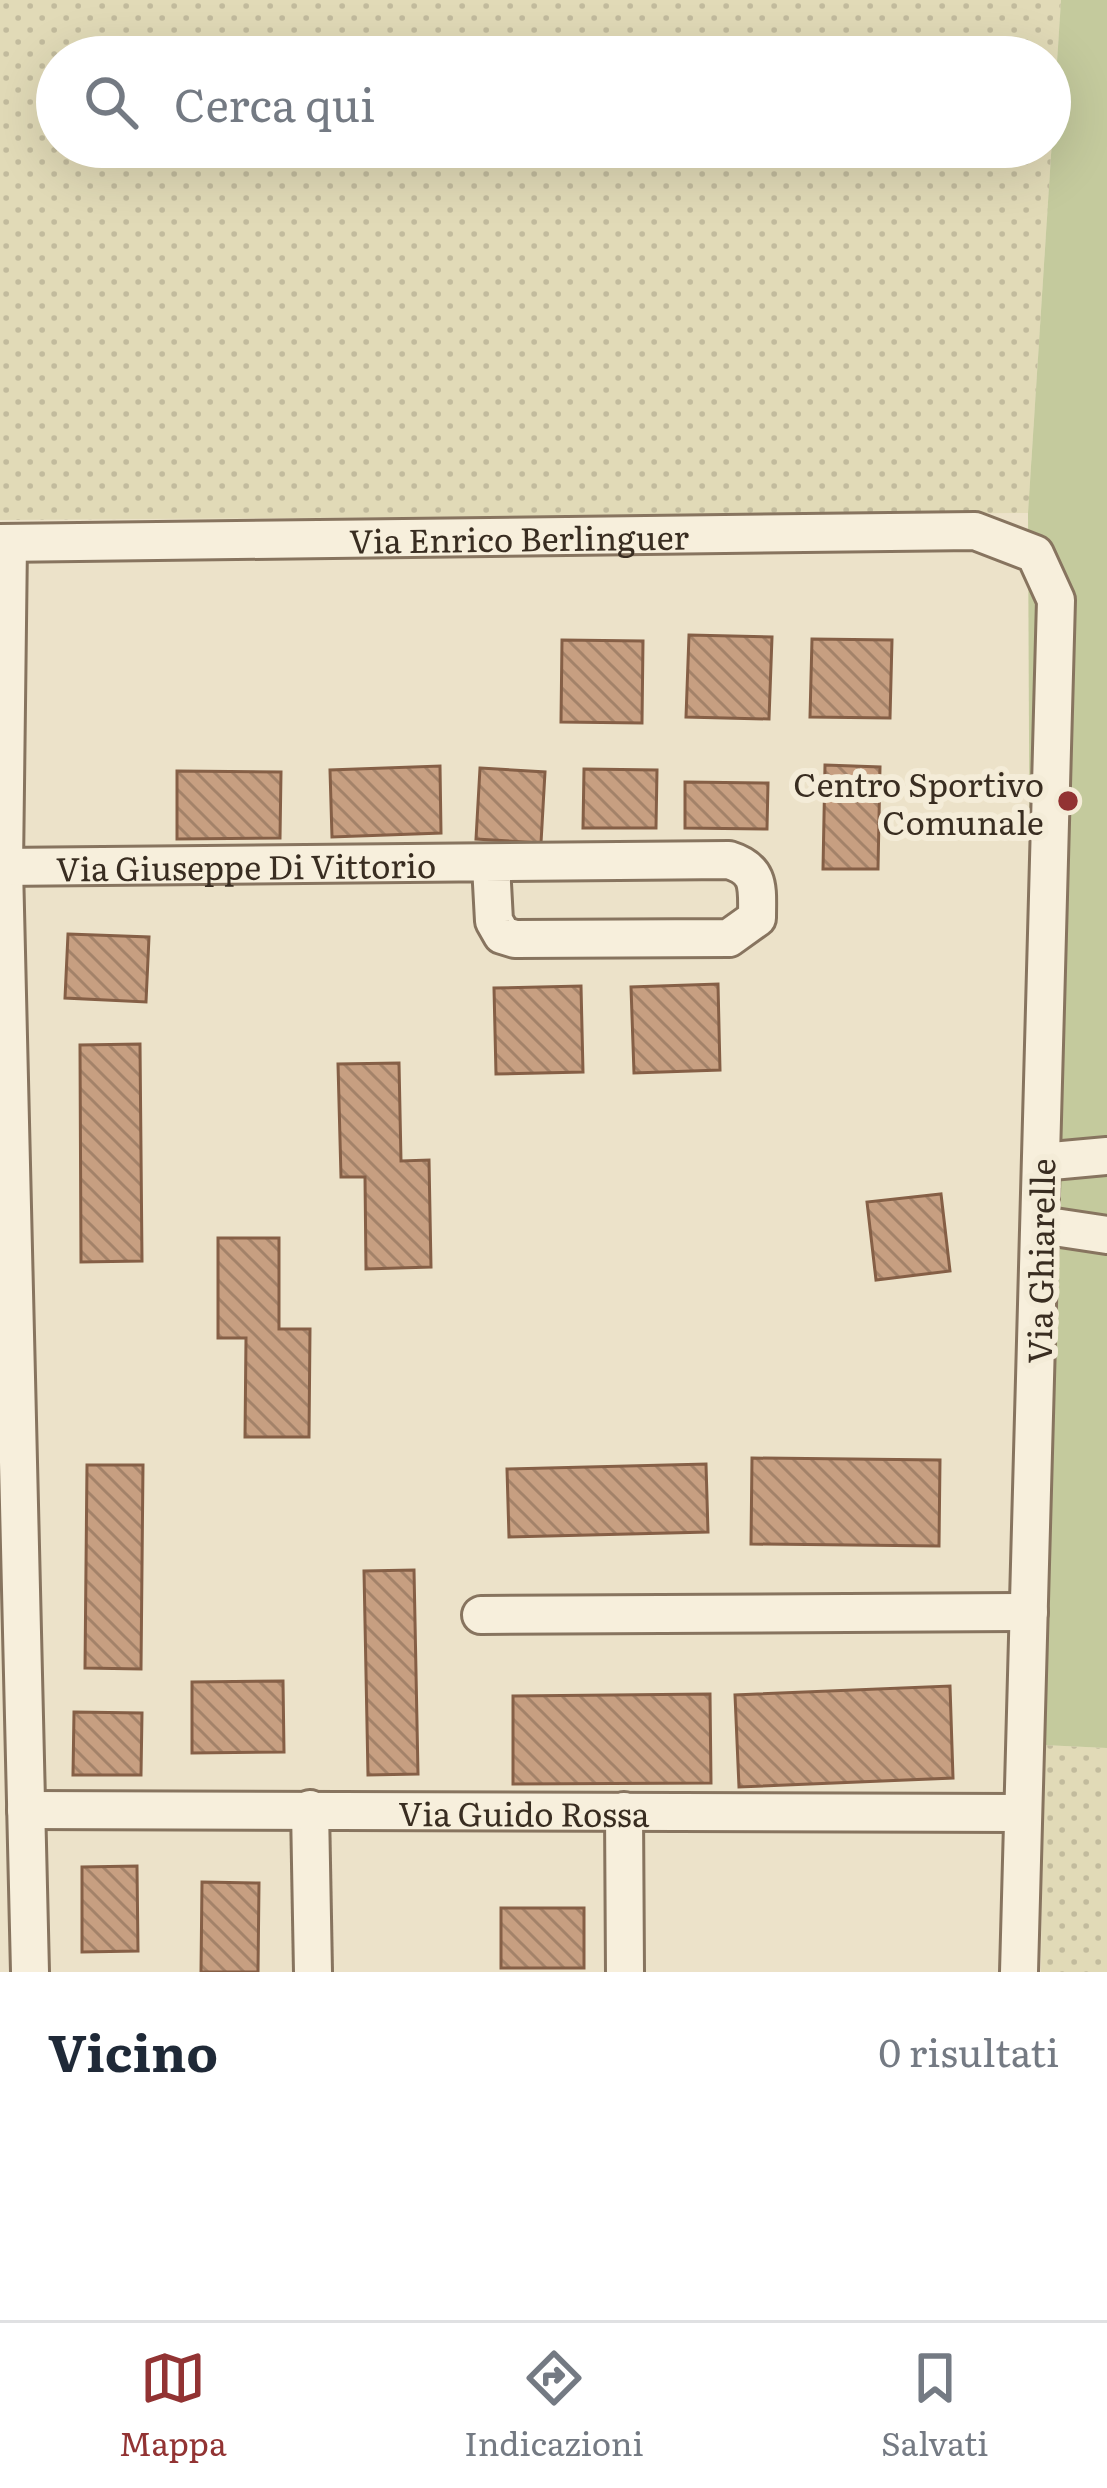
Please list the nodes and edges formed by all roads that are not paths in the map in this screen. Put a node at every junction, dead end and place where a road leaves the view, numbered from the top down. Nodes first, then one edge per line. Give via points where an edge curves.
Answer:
1 (4, 543) edge
2 (1036, 554) joint
3 (491, 865) junction
4 (2, 867) edge
5 (1107, 1156) edge
6 (1041, 1162) junction
7 (1041, 1225) junction
8 (1107, 1235) edge
9 (1029, 1612) junction
10 (481, 1615) dead end
11 (310, 1809) junction
12 (26, 1810) junction
13 (624, 1811) junction
14 (1023, 1814) junction
15 (30, 1972) edge
16 (313, 1972) edge
17 (625, 1972) edge
18 (1018, 1972) edge

1 - 2 street, Via Enrico Berlinguer via 975,531
1 - 4 street
2 - 6 street, Via Ghiarelle via 1056,600
3 - 3 street, Via Giuseppe Di Vittorio via 494,921 515,940 729,938 757,918 757,879 729,860
3 - 4 street, Via Giuseppe Di Vittorio
4 - 12 street
5 - 6 street
6 - 7 street, Via Ghiarelle
7 - 8 street
7 - 9 street, Via Ghiarelle
9 - 10 street
9 - 14 street, Via Ghiarelle
11 - 12 street, Via Guido Rossa
11 - 13 street, Via Guido Rossa
11 - 16 street
12 - 15 street
13 - 14 street, Via Guido Rossa
13 - 17 street
14 - 18 street, Via Ghiarelle

